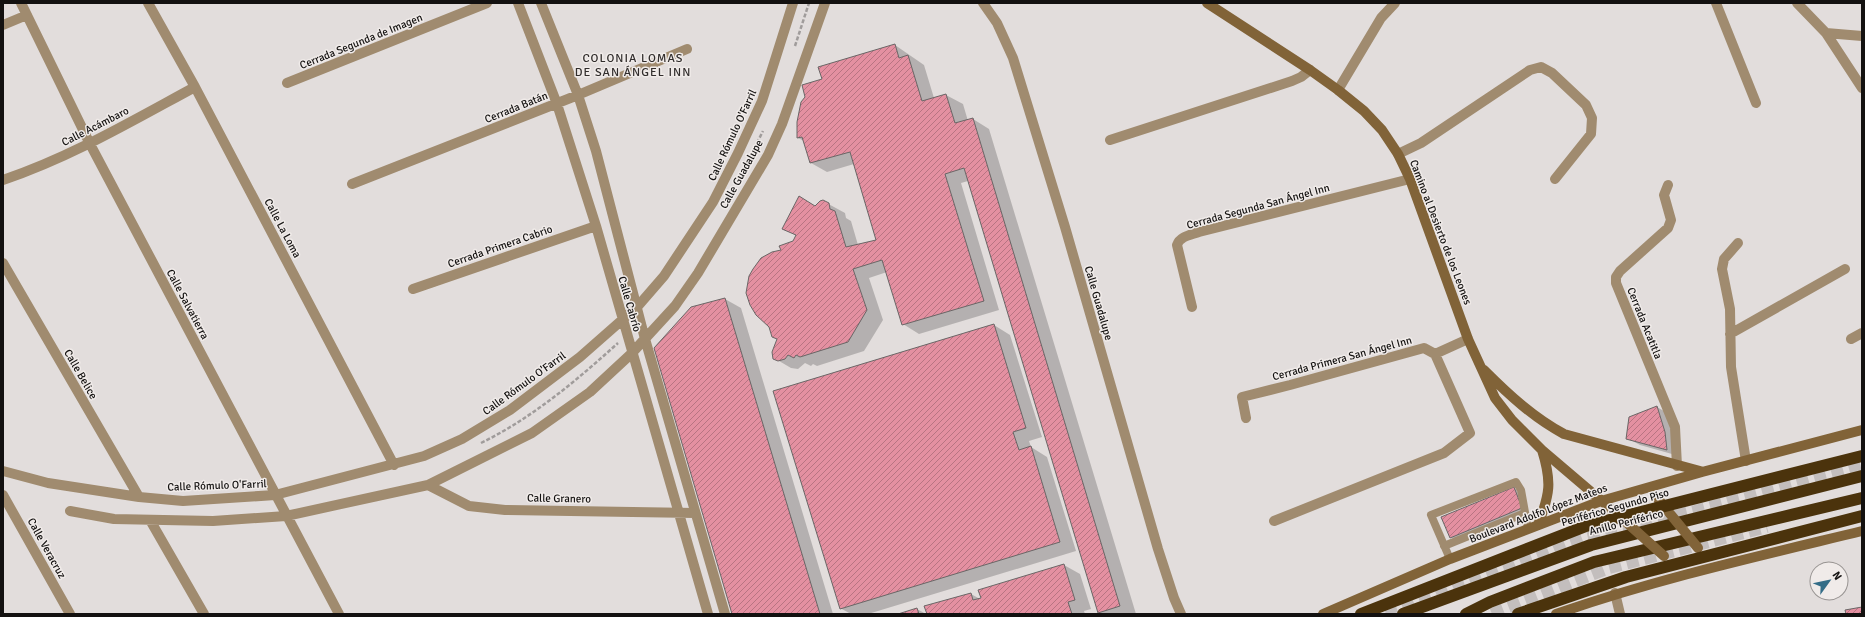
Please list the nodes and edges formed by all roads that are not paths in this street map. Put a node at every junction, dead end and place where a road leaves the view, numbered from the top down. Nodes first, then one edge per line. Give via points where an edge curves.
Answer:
1 (21, 3) edge
2 (148, 3) edge
3 (487, 3) edge
4 (518, 3) edge
5 (540, 3) edge
6 (793, 3) edge
7 (825, 3) edge
8 (983, 3) edge
9 (1206, 3) edge
10 (1395, 3) edge
11 (1716, 3) edge
12 (1797, 3) edge
13 (27, 15) junction
14 (3, 24) edge
15 (1826, 33) junction
16 (1862, 36) edge
17 (687, 49) dead end
18 (1310, 70) junction
19 (287, 83) dead end
20 (195, 87) junction
21 (1862, 88) edge
22 (1338, 90) junction
23 (578, 95) junction
24 (1756, 103) dead end
25 (556, 104) junction
26 (1110, 140) dead end
27 (90, 144) junction
28 (1398, 154) junction
29 (1410, 179) junction
30 (1555, 179) dead end
31 (3, 180) edge
32 (352, 184) dead end
33 (1668, 185) dead end
34 (596, 226) junction
35 (1738, 243) dead end
36 (3, 263) edge
37 (1845, 269) dead end
38 (413, 289) dead end
39 (638, 306) junction
40 (1192, 307) dead end
41 (622, 321) junction
42 (1862, 333) edge
43 (1730, 334) junction
44 (645, 339) junction
45 (1468, 339) junction
46 (1851, 339) dead end
47 (631, 354) junction
48 (1435, 354) junction
49 (1483, 368) junction
50 (1246, 418) dead end
51 (1862, 430) edge
52 (1542, 450) junction
53 (1862, 456) edge
54 (1746, 461) junction
55 (394, 465) junction
56 (1677, 466) junction
57 (3, 471) edge
58 (1702, 472) junction
59 (1862, 476) edge
60 (428, 485) junction
61 (1648, 488) junction
62 (3, 495) edge
63 (275, 495) junction
64 (139, 497) junction
65 (1862, 498) edge
66 (1601, 501) junction
67 (70, 510) dead end
68 (678, 513) junction
69 (695, 513) junction
70 (1525, 513) junction
71 (286, 516) junction
72 (1862, 516) edge
73 (150, 520) junction
74 (1274, 521) dead end
75 (1538, 525) junction
76 (1528, 529) junction
77 (1862, 531) edge
78 (1444, 546) junction
79 (1450, 559) junction
80 (1714, 567) junction
81 (1684, 575) junction
82 (1615, 593) junction
83 (70, 614) edge
84 (204, 614) edge
85 (339, 614) edge
86 (708, 614) edge
87 (725, 614) edge
88 (1181, 614) edge
89 (1323, 614) edge
90 (1361, 614) edge
91 (1403, 614) edge
92 (1466, 614) edge
93 (1518, 614) edge
94 (1556, 614) edge
95 (1620, 614) edge

1 - 13 street, Calle Salvatierra
2 - 20 street, Calle La Loma
3 - 19 street, Cerrada Segunda de Imagen
4 - 25 street, Calle Cabrío
5 - 23 street, Calle Cabrío
6 - 39 street, Calle Rómulo O'Farril via 762,102 714,202 664,276
7 - 44 street, Calle Guadalupe via 782,124 768,155 698,273 675,306
8 - 88 street, Calle Guadalupe via 997,23 1012,58 1065,227 1158,549
9 - 18 main road, Camino al Desierto de los Leones
10 - 22 street via 1381,18
11 - 24 street
12 - 15 street
13 - 14 street
13 - 27 street, Calle Salvatierra
15 - 16 street
15 - 21 street
17 - 23 street, Cerrada Batán
18 - 22 main road, Camino al Desierto de los Leones
18 - 26 street via 1292,81
20 - 27 street, Calle Acámbaro
20 - 55 street, Calle La Loma
22 - 28 main road, Camino al Desierto de los Leones via 1382,130
23 - 25 street, Cerrada Batán
23 - 39 street, Calle Cabrío
25 - 32 street, Cerrada Batán
25 - 34 street, Calle Cabrío
27 - 31 street, Calle Acámbaro
27 - 63 street, Calle Salvatierra
28 - 29 main road, Camino al Desierto de los Leones
28 - 30 street via 1421,142 1530,70 1541,68 1552,73 1586,105 1592,118 1591,134
29 - 40 street, Cerrada Segunda San Ángel Inn via 1182,238 1177,245
29 - 45 main road, Camino al Desierto de los Leones
33 - 56 street, Cerrada Acatitla via 1664,195 1671,220 1668,228 1620,272 1616,277 1616,283 1675,427
34 - 38 street, Cerrada Primera Cabrio
34 - 41 street, Calle Cabrío
35 - 43 street via 1724,259 1722,269 1730,309
36 - 64 street, Calle Belice
37 - 43 street
39 - 41 street, Calle Rómulo O'Farril
39 - 44 street, Calle Cabrío
41 - 47 street, Calle Cabrío
41 - 55 street, Calle Rómulo O'Farril via 580,357 510,410 462,439 424,456
42 - 46 street
43 - 54 street via 1731,367
44 - 47 street
44 - 69 street, Calle Cabrío
45 - 48 street
45 - 49 main road, Camino al Desierto de los Leones
47 - 60 street via 590,392 532,433
47 - 68 street, Calle Cabrío
48 - 50 street, Cerrada Primera San Ángel Inn via 1424,348 1242,397
48 - 74 street via 1470,433 1444,452
49 - 52 main road, Camino al Desierto de los Leones via 1487,384 1495,398 1512,420
49 - 56 main road, Camino al Desierto de los Leones via 1528,411 1564,434
51 - 54 main road, Boulevard Adolfo López Mateos
52 - 66 main road, Camino al Desierto de los Leones
52 - 75 main road via 1550,484 1547,503
53 - 90 highway, Periférico Segundo Piso, bridge via 1586,526
54 - 58 main road, Boulevard Adolfo López Mateos
55 - 63 street, Calle Rómulo O'Farril
56 - 58 main road, Camino al Desierto de los Leones
57 - 64 street, Calle Rómulo O'Farril via 48,484
58 - 61 main road, Boulevard Adolfo López Mateos
59 - 91 highway, Anillo Periférico via 1590,545
60 - 68 street, Calle Granero via 469,506 505,510
60 - 71 street
61 - 66 main road, Boulevard Adolfo López Mateos
61 - 80 main road, bridge
62 - 83 street, Calle Veracruz
63 - 64 street, Calle Rómulo O'Farril via 183,501
63 - 71 street, Calle Salvatierra
65 - 92 highway via 1594,562 1490,602
66 - 75 main road, Boulevard Adolfo López Mateos
66 - 81 main road, Camino al Desierto de los Leones, bridge
67 - 73 street via 114,519
68 - 69 street, Calle Granero
68 - 86 street, Calle Cabrío
69 - 87 street, Calle Cabrío
70 - 76 lane
70 - 78 lane
70 - 78 lane via 1522,490 1516,482 1431,515
71 - 73 street via 213,521
71 - 85 street, Calle Salvatierra
72 - 93 highway, bridge via 1626,577
73 - 84 street
75 - 76 main road, Boulevard Adolfo López Mateos
76 - 79 main road, Boulevard Adolfo López Mateos
77 - 80 main road
78 - 79 lane
79 - 89 main road, Boulevard Adolfo López Mateos
80 - 81 main road
81 - 82 main road
82 - 94 main road
82 - 95 street

